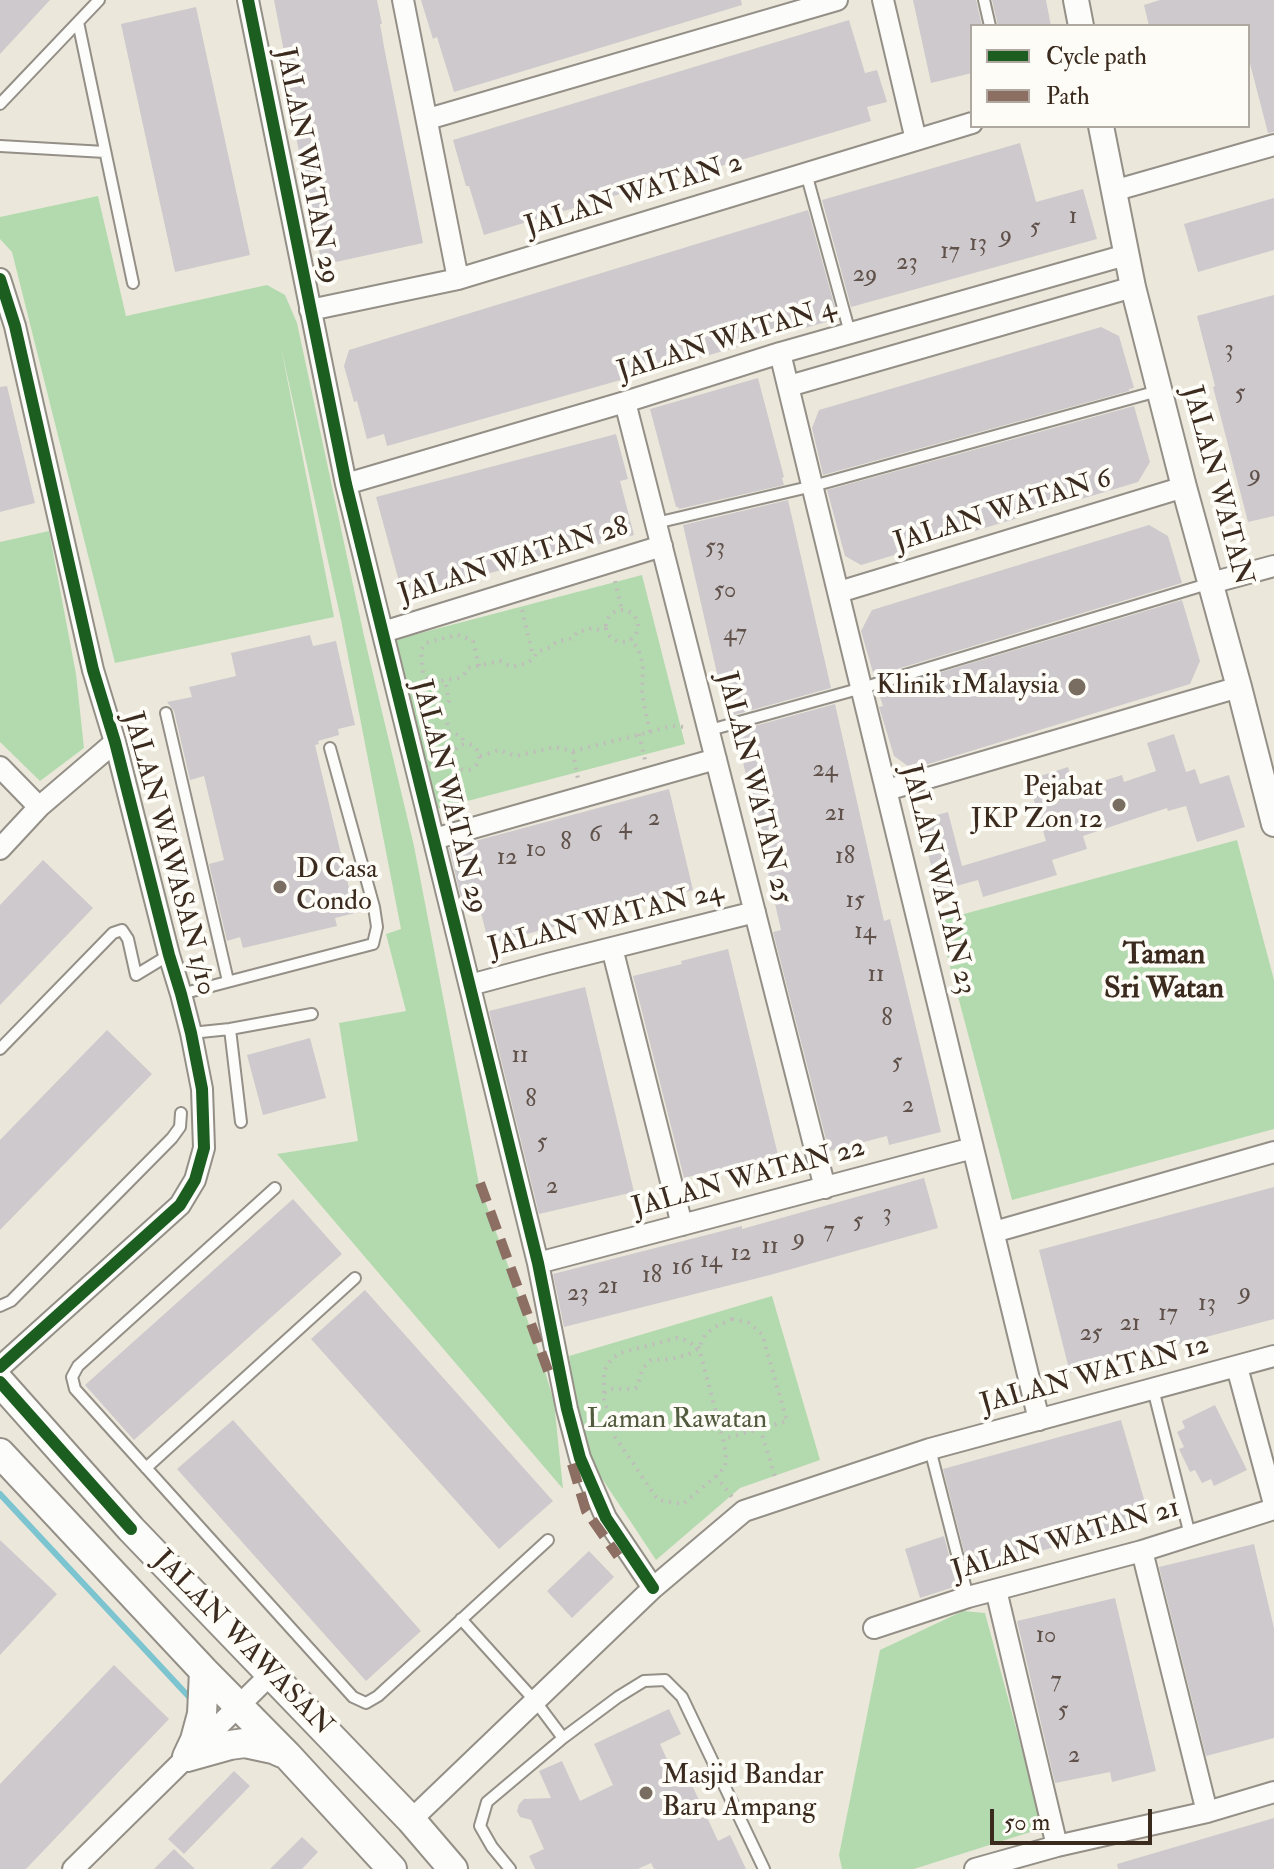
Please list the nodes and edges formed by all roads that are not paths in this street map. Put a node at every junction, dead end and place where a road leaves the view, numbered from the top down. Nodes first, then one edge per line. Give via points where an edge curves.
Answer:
1 (99, 0) edge
2 (248, 0) edge
3 (403, 0) edge
4 (837, 0) edge
5 (883, 0) edge
6 (984, 0) edge
7 (1076, 0) edge
8 (78, 22) junction
9 (990, 24) edge
10 (1081, 24) edge
11 (0, 104) edge
12 (428, 119) junction
13 (970, 124) edge
14 (1101, 128) edge
15 (916, 140) junction
16 (1274, 145) edge
17 (0, 146) edge
18 (105, 152) junction
19 (806, 173) junction
20 (1113, 191) junction
21 (1126, 255) junction
22 (0, 279) edge
23 (458, 279) junction
24 (133, 283) dead end
25 (1133, 287) junction
26 (310, 310) junction
27 (8, 327) edge
28 (850, 333) junction
29 (780, 353) junction
30 (789, 386) junction
31 (1160, 390) junction
32 (625, 402) junction
33 (346, 484) junction
34 (813, 486) junction
35 (1184, 487) junction
36 (656, 523) junction
37 (662, 546) junction
38 (1274, 566) edge
39 (1211, 583) junction
40 (839, 592) junction
41 (383, 632) junction
42 (1239, 687) junction
43 (862, 688) junction
44 (166, 713) dead end
45 (710, 730) junction
46 (115, 742) junction
47 (330, 748) dead end
48 (716, 759) junction
49 (0, 767) edge
50 (1267, 768) edge
51 (887, 790) junction
52 (39, 807) junction
53 (1274, 824) edge
54 (434, 839) junction
55 (0, 849) edge
56 (755, 912) junction
57 (612, 948) junction
58 (169, 955) junction
59 (228, 981) junction
60 (470, 985) junction
61 (181, 994) junction
62 (312, 1014) dead end
63 (230, 1029) junction
64 (191, 1033) junction
65 (0, 1049) edge
66 (181, 1113) dead end
67 (241, 1122) dead end
68 (973, 1148) junction
69 (1274, 1152) edge
70 (275, 1188) dead end
71 (825, 1188) junction
72 (682, 1225) junction
73 (994, 1232) junction
74 (538, 1263) junction
75 (355, 1278) dead end
76 (0, 1306) edge
77 (1274, 1356) edge
78 (0, 1367) edge
79 (1237, 1367) junction
80 (0, 1382) edge
81 (1153, 1389) junction
82 (1039, 1420) junction
83 (930, 1449) junction
84 (0, 1453) edge
85 (146, 1468) junction
86 (1274, 1506) edge
87 (1190, 1535) junction
88 (548, 1540) dead end
89 (1142, 1551) junction
90 (653, 1588) junction
91 (996, 1590) junction
92 (968, 1597) junction
93 (461, 1619) junction
94 (874, 1628) dead end
95 (204, 1671) junction
96 (271, 1674) junction
97 (536, 1702) junction
98 (238, 1706) junction
99 (563, 1738) junction
100 (287, 1755) junction
101 (187, 1757) junction
102 (1274, 1792) edge
103 (1207, 1812) junction
104 (411, 1820) junction
105 (1057, 1846) junction
106 (73, 1869) edge
107 (392, 1869) edge
108 (453, 1869) edge
109 (510, 1869) edge
110 (764, 1869) edge
111 (975, 1869) edge

1 - 8 lane
2 - 26 street, JALAN WATAN 29
3 - 12 street
4 - 12 street
5 - 15 street
6 - 9 lane
7 - 10 street
8 - 11 lane
8 - 18 lane
12 - 23 street
13 - 15 street, JALAN WATAN 2
14 - 20 street, JALAN WATAN
15 - 19 street, JALAN WATAN 2
16 - 20 street
17 - 18 lane
18 - 24 lane
19 - 23 street, JALAN WATAN 2
19 - 28 lane
20 - 21 street, JALAN WATAN
21 - 25 street, JALAN WATAN
21 - 28 street, JALAN WATAN 4
22 - 27 street, JALAN WAWASAN 1/10
23 - 26 street, JALAN WATAN 2
25 - 30 street
25 - 31 street, JALAN WATAN
26 - 33 street, JALAN WATAN 29
27 - 46 street, JALAN WAWASAN 1/10
28 - 29 street, JALAN WATAN 4
29 - 30 street, JALAN WATAN 23
29 - 32 street, JALAN WATAN 4
30 - 34 street, JALAN WATAN 23
31 - 34 lane
31 - 35 street, JALAN WATAN
32 - 33 street, JALAN WATAN 4
32 - 36 street, JALAN WATAN 25
33 - 41 street, JALAN WATAN 29
34 - 36 lane
34 - 40 street, JALAN WATAN 23
35 - 39 street, JALAN WATAN
35 - 40 street, JALAN WATAN 6
36 - 37 street, JALAN WATAN 25
37 - 41 street, JALAN WATAN 28
37 - 45 street, JALAN WATAN 25
38 - 39 street
39 - 42 street, JALAN WATAN
39 - 43 lane
40 - 43 street, JALAN WATAN 23
41 - 54 street, JALAN WATAN 29
42 - 50 street, JALAN WATAN
42 - 51 street
43 - 45 lane
43 - 51 street, JALAN WATAN 23
44 - 59 lane
45 - 48 street, JALAN WATAN 25
46 - 52 street
46 - 58 street, JALAN WAWASAN 1/10
47 - 59 lane via 374,907 373,944
48 - 54 street
48 - 56 street, JALAN WATAN 25
49 - 52 street
50 - 53 street, JALAN WATAN
51 - 68 street, JALAN WATAN 23
52 - 55 street
54 - 60 street, JALAN WATAN 29
56 - 57 street, JALAN WATAN 24
56 - 71 street, JALAN WATAN 25
57 - 60 street, JALAN WATAN 24
57 - 72 street
58 - 61 street, JALAN WAWASAN 1/10
58 - 65 lane via 136,975 128,939 122,930 113,933
59 - 61 lane
60 - 74 street, JALAN WATAN 29
61 - 64 street, JALAN WAWASAN 1/10
62 - 63 lane
63 - 64 lane
63 - 67 lane
64 - 78 street, JALAN WAWASAN 1/10 via 202,1089 204,1148 195,1180 180,1205
66 - 76 lane via 172,1138 11,1301
68 - 71 street, JALAN WATAN 22
68 - 73 street, JALAN WATAN 23
69 - 73 street
70 - 85 lane via 72,1377 75,1389
71 - 72 street, JALAN WATAN 22
72 - 74 street, JALAN WATAN 22
73 - 82 street, JALAN WATAN 23
74 - 90 street, JALAN WATAN 29 via 580,1458 606,1518
75 - 85 lane
77 - 79 street, JALAN WATAN 12
79 - 81 street, JALAN WATAN 12
79 - 86 street
80 - 96 main road, JALAN WAWASAN
81 - 82 street, JALAN WATAN 12
81 - 87 lane
82 - 83 street, JALAN WATAN 12
83 - 90 street, JALAN WATAN 12 via 744,1511
83 - 92 lane
84 - 95 main road, JALAN WAWASAN
85 - 93 lane via 353,1697 366,1703 378,1696
86 - 87 street, JALAN WATAN 21
87 - 89 street, JALAN WATAN 21
88 - 93 lane
89 - 91 street, JALAN WATAN 21
89 - 103 street
90 - 97 street, JALAN WATAN 12
91 - 92 street, JALAN WATAN 21
91 - 105 street
92 - 94 street, JALAN WATAN 21
93 - 97 lane
95 - 98 main road, JALAN WAWASAN
95 - 101 main road via 202,1714
96 - 98 street
96 - 104 main road, JALAN WAWASAN
97 - 99 lane
97 - 104 street
98 - 100 main road, JALAN WAWASAN
98 - 101 street
99 - 109 lane via 487,1802 480,1826
99 - 110 lane via 644,1681 665,1680 682,1697
100 - 101 main road via 245,1743
100 - 107 main road, JALAN WAWASAN
101 - 106 street
102 - 103 street
103 - 105 street
104 - 108 main road, JALAN WAWASAN
105 - 111 street

